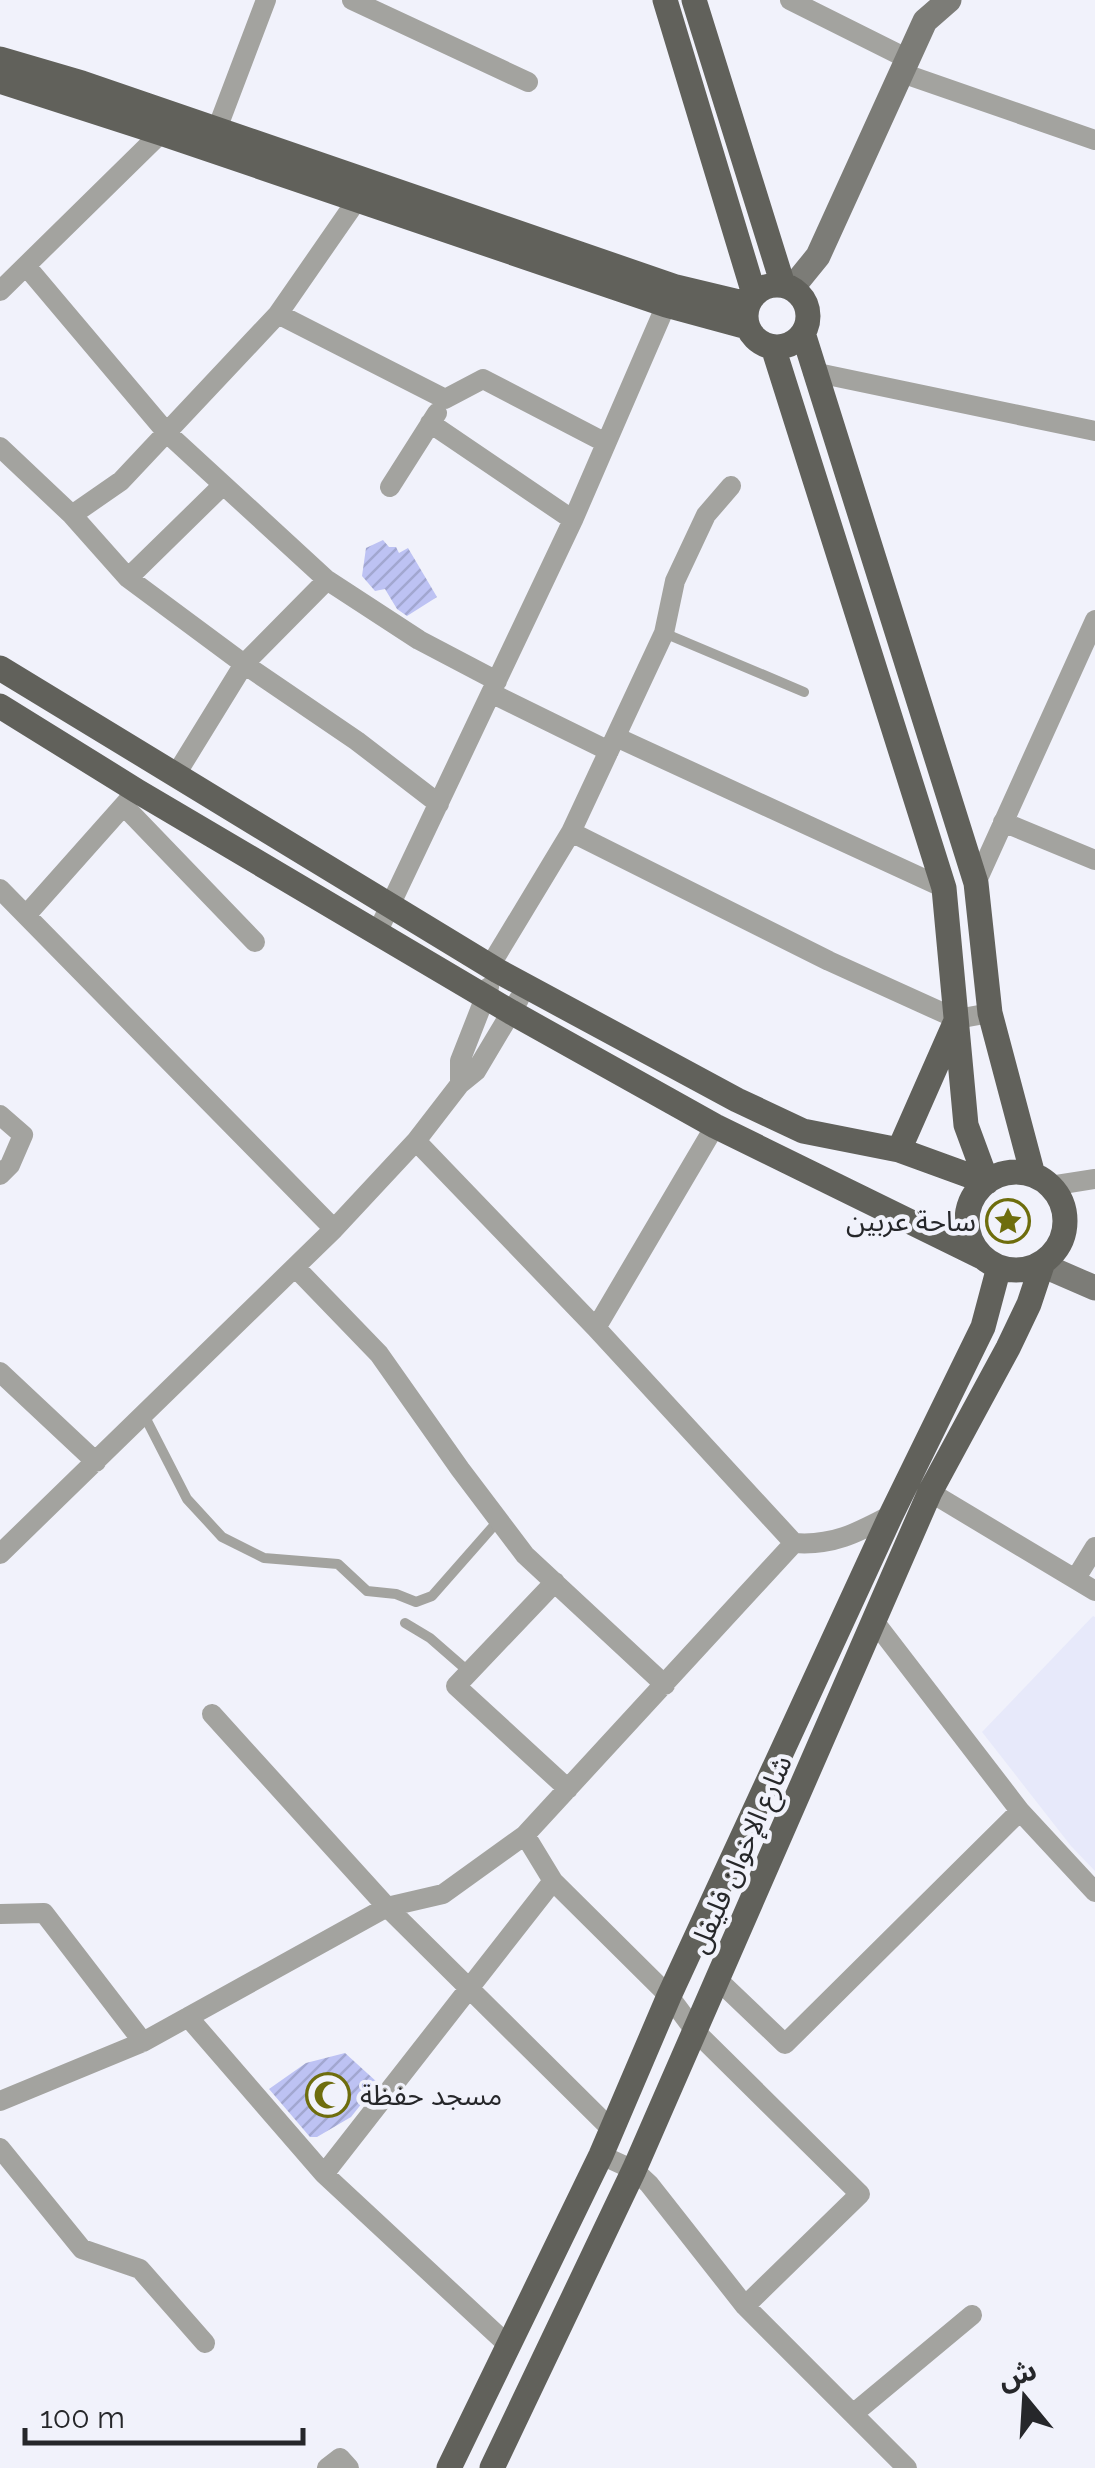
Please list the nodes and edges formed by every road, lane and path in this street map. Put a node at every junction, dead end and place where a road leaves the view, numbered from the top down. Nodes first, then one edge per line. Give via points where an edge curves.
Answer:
1 (266, 0) edge
2 (352, 0) edge
3 (665, 0) edge
4 (694, 0) edge
5 (790, 0) edge
6 (949, 0) edge
7 (0, 59) edge
8 (905, 66) junction
9 (0, 82) edge
10 (528, 82) dead end
11 (161, 132) junction
12 (204, 132) junction
13 (1095, 140) edge
14 (358, 200) junction
15 (26, 266) junction
16 (787, 286) junction
17 (0, 291) edge
18 (666, 306) junction
19 (749, 308) junction
20 (278, 314) junction
21 (803, 333) junction
22 (773, 347) junction
23 (813, 372) junction
24 (445, 399) junction
25 (430, 423) junction
26 (1095, 429) edge
27 (167, 433) junction
28 (606, 443) junction
29 (0, 447) edge
30 (223, 484) junction
31 (730, 486) dead end
32 (390, 487) dead end
33 (72, 515) junction
34 (573, 520) junction
35 (128, 578) junction
36 (327, 580) junction
37 (1095, 620) edge
38 (664, 633) junction
39 (244, 664) junction
40 (3, 677) edge
41 (494, 687) junction
42 (804, 692) dead end
43 (0, 706) edge
44 (612, 744) junction
45 (176, 776) junction
46 (130, 798) junction
47 (439, 804) junction
48 (1003, 822) junction
49 (571, 832) junction
50 (1095, 860) edge
51 (976, 882) junction
52 (944, 888) junction
53 (0, 889) edge
54 (392, 906) junction
55 (28, 913) junction
56 (378, 933) junction
57 (255, 942) dead end
58 (494, 969) junction
59 (528, 986) junction
60 (484, 996) junction
61 (511, 1012) junction
62 (990, 1013) junction
63 (957, 1019) junction
64 (460, 1084) junction
65 (0, 1115) edge
66 (716, 1126) junction
67 (416, 1141) junction
68 (899, 1150) junction
69 (0, 1176) edge
70 (1095, 1179) edge
71 (1041, 1180) junction
72 (986, 1182) junction
73 (334, 1229) junction
74 (990, 1262) junction
75 (1042, 1265) junction
76 (294, 1267) junction
77 (1095, 1288) edge
78 (596, 1328) junction
79 (0, 1372) edge
80 (144, 1415) junction
81 (96, 1462) junction
82 (930, 1492) junction
83 (891, 1515) junction
84 (499, 1520) junction
85 (794, 1543) junction
86 (1095, 1547) edge
87 (0, 1554) edge
88 (1076, 1578) junction
89 (555, 1582) junction
90 (1095, 1591) edge
91 (874, 1621) junction
92 (405, 1623) dead end
93 (468, 1672) junction
94 (665, 1685) junction
95 (212, 1714) dead end
96 (568, 1789) junction
97 (1020, 1810) junction
98 (525, 1835) junction
99 (553, 1881) junction
100 (1095, 1892) edge
101 (386, 1907) junction
102 (0, 1914) edge
103 (718, 1980) junction
104 (468, 1990) junction
105 (669, 1996) junction
106 (188, 2017) junction
107 (695, 2031) junction
108 (143, 2042) junction
109 (0, 2100) edge
110 (612, 2130) junction
111 (0, 2148) edge
112 (601, 2156) junction
113 (634, 2170) junction
114 (324, 2174) junction
115 (745, 2306) junction
116 (972, 2315) dead end
117 (206, 2343) dead end
118 (508, 2345) junction
119 (853, 2414) junction
120 (327, 2468) edge
121 (349, 2468) edge
122 (448, 2468) edge
123 (492, 2468) edge
124 (907, 2468) edge

1 - 12 street
2 - 10 street
3 - 19 main road
4 - 16 main road
5 - 8 street
6 - 8 main road via 925,21
7 - 12 main road
8 - 13 street
8 - 16 main road via 818,256
9 - 11 main road
11 - 12 main road
11 - 15 street
12 - 14 main road
12 - 19 main road
14 - 18 main road
14 - 20 street
15 - 17 street
15 - 27 street
16 - 19 main road via 764,287
16 - 21 main road via 806,303
18 - 19 main road
18 - 28 street
19 - 22 main road via 762,344
20 - 24 street
20 - 27 street
21 - 22 main road
21 - 23 main road
22 - 52 main road
23 - 26 street
23 - 51 main road
24 - 25 street
24 - 28 street via 483,379
25 - 32 street
25 - 34 street
27 - 30 street
27 - 33 street via 121,481
28 - 34 street
29 - 33 street
30 - 35 street
30 - 36 street
31 - 38 street via 706,516 675,581
33 - 35 street
34 - 41 street
35 - 39 street
36 - 39 street
36 - 41 street
37 - 48 street
38 - 42 lane
38 - 44 street
39 - 45 street
39 - 47 street
40 - 45 main road
41 - 44 street
41 - 47 street
43 - 46 main road
44 - 49 street
44 - 52 street
45 - 54 main road
46 - 55 street
46 - 56 main road
46 - 57 street
47 - 54 street
48 - 50 street
48 - 51 street
49 - 58 street
49 - 63 street
51 - 62 main road
52 - 63 main road
53 - 55 street
54 - 56 street
54 - 58 main road
55 - 73 street
56 - 60 main road
58 - 59 main road
58 - 60 street
59 - 61 street
59 - 68 main road via 803,1131
60 - 61 main road
60 - 64 street via 460,1062
61 - 64 street via 476,1071
61 - 66 main road
62 - 63 street
62 - 71 main road
63 - 68 main road
63 - 72 main road via 966,1125
64 - 67 street
65 - 69 street via 23,1135
66 - 74 main road
66 - 78 street
67 - 73 street
67 - 78 street
68 - 72 main road
70 - 71 street
71 - 72 main road via 1017,1172
71 - 75 main road via 1061,1202 1065,1220 1063,1237
72 - 74 main road via 970,1203 967,1222 971,1241
73 - 76 street
74 - 75 main road via 1022,1270
74 - 83 main road, شارع الإخوان فليفل via 983,1327
75 - 77 main road
75 - 82 main road, شارع الإخوان فليفل via 1030,1304
76 - 80 street
76 - 84 street via 380,1354
78 - 85 street
79 - 81 street
80 - 81 street
80 - 84 lane via 187,1499 222,1537 264,1558 338,1564 368,1591 416,1602 432,1596
81 - 87 street
82 - 88 street
82 - 91 main road, شارع الإخوان فليفل
83 - 85 street via 821,1545
83 - 105 main road, شارع الإخوان فليفل
84 - 89 street
85 - 94 street
86 - 88 street
88 - 90 street
89 - 93 street
89 - 94 street
91 - 97 street
91 - 103 main road, شارع الإخوان فليفل
92 - 93 lane
93 - 96 street via 456,1686
94 - 96 street
95 - 101 street
96 - 98 street
97 - 100 street
97 - 103 street via 786,2044
98 - 99 street
98 - 101 street via 443,1894
99 - 104 street
99 - 105 street
101 - 104 street
101 - 106 street
102 - 108 street via 44,1912
103 - 107 main road, شارع الإخوان فليفل
104 - 110 street
104 - 114 street
105 - 107 street
105 - 110 main road, شارع الإخوان فليفل
106 - 108 street
106 - 114 street
107 - 113 main road, شارع الإخوان فليفل
107 - 115 street via 860,2194
108 - 109 street
110 - 112 main road, شارع الإخوان فليفل
111 - 117 street via 82,2248 140,2269
112 - 113 street
112 - 118 main road, شارع الإخوان فليفل
113 - 115 street
113 - 123 main road, شارع الإخوان فليفل
114 - 118 street
115 - 119 street
116 - 119 street
118 - 122 main road, شارع الإخوان فليفل
119 - 124 street
120 - 121 street via 340,2458

